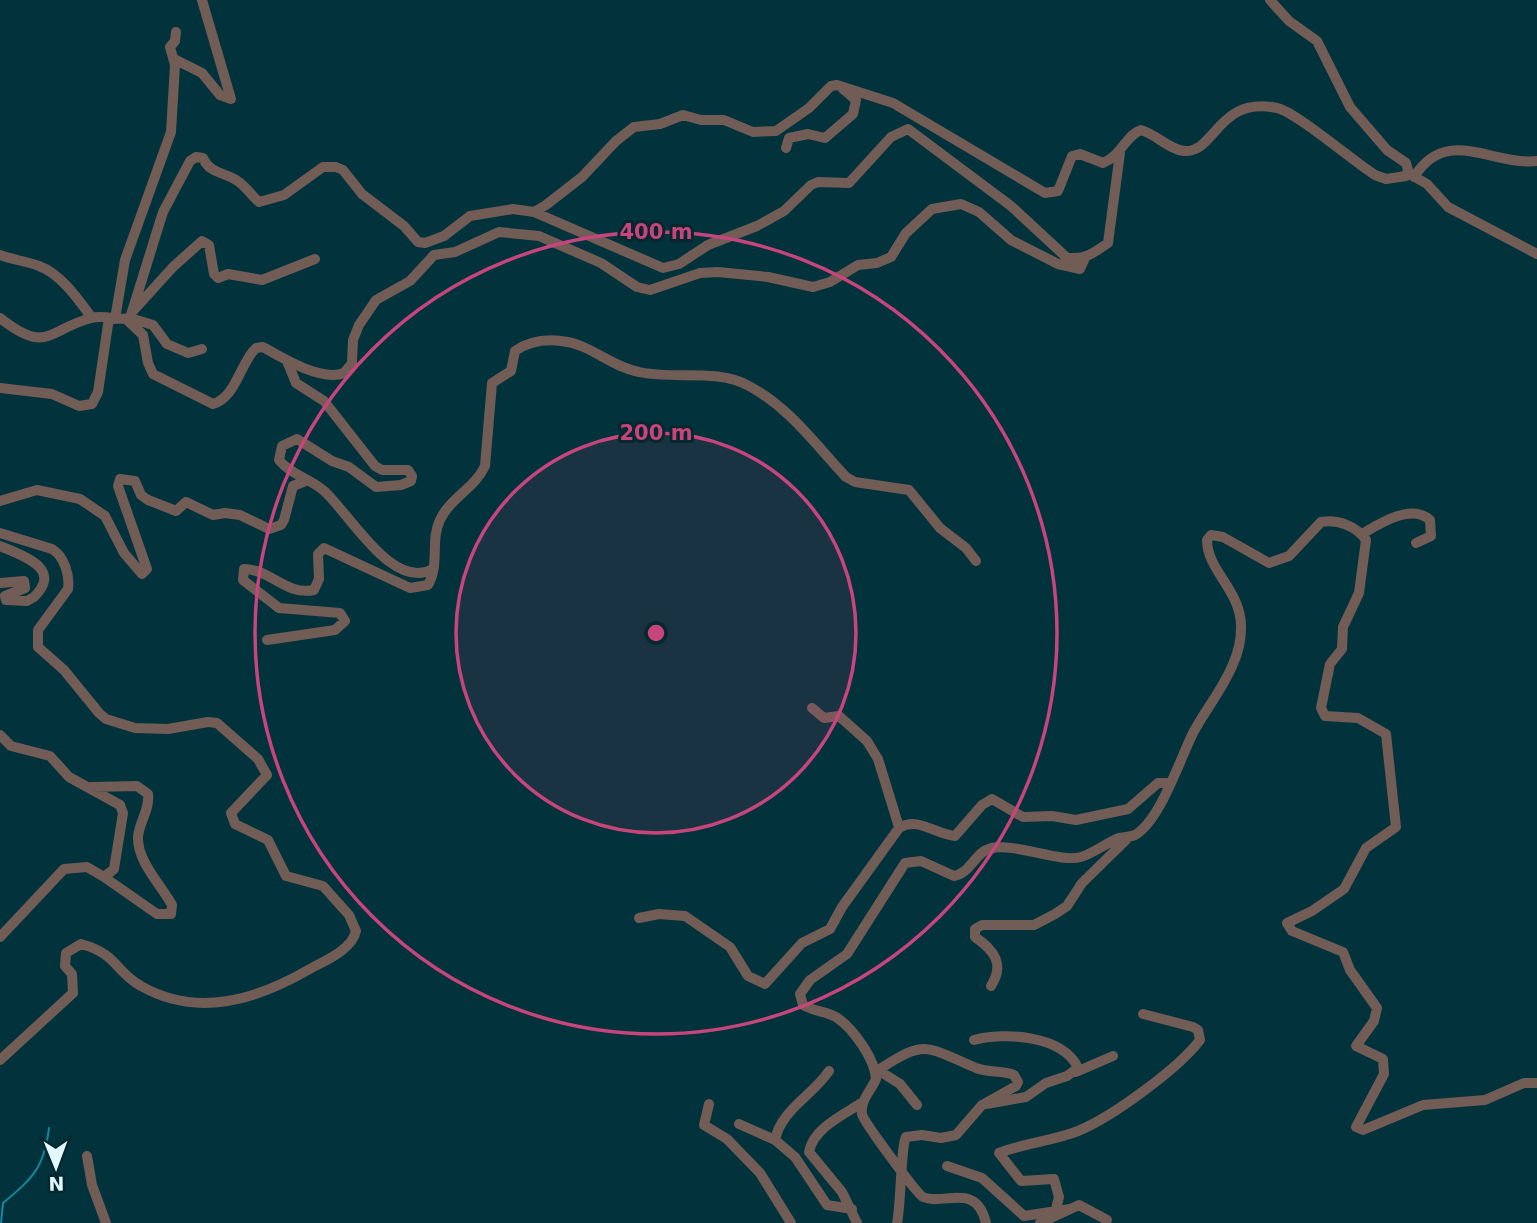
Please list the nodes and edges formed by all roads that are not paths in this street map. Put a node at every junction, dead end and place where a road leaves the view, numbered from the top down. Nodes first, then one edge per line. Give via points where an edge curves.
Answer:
1 (202, 0) edge
2 (1270, 0) edge
3 (176, 32) dead end
4 (174, 59) junction
5 (843, 88) junction
6 (786, 148) dead end
7 (1119, 153) junction
8 (1537, 162) edge
9 (1411, 175) junction
10 (534, 212) junction
11 (1537, 254) edge
12 (0, 256) edge
13 (1085, 258) junction
14 (315, 259) dead end
15 (123, 317) junction
16 (0, 318) edge
17 (92, 318) junction
18 (202, 348) dead end
19 (288, 361) junction
20 (0, 388) edge
21 (308, 480) junction
22 (0, 501) edge
23 (0, 533) edge
24 (1362, 534) junction
25 (1416, 543) dead end
26 (0, 546) edge
27 (976, 561) dead end
28 (433, 569) junction
29 (0, 583) edge
30 (267, 640) dead end
31 (812, 708) dead end
32 (0, 735) edge
33 (1170, 783) junction
34 (86, 786) junction
35 (899, 827) junction
36 (1135, 834) junction
37 (104, 877) junction
38 (639, 918) dead end
39 (0, 937) edge
40 (991, 986) dead end
41 (1143, 1014) dead end
42 (974, 1040) dead end
43 (1113, 1056) dead end
44 (0, 1060) edge
45 (877, 1071) junction
46 (829, 1072) dead end
47 (1076, 1072) junction
48 (1537, 1083) edge
49 (863, 1102) junction
50 (709, 1104) dead end
51 (917, 1105) dead end
52 (982, 1105) junction
53 (739, 1124) dead end
54 (775, 1140) junction
55 (87, 1156) dead end
56 (947, 1166) dead end
57 (904, 1172) junction
58 (852, 1209) junction
59 (1056, 1209) junction
60 (1070, 1209) junction
61 (1107, 1220) dead end
62 (106, 1223) edge
63 (791, 1223) edge
64 (857, 1223) edge
65 (897, 1223) edge
66 (986, 1223) edge
67 (1040, 1223) edge

1 - 4 street via 231,99 220,95 202,73
2 - 9 street via 1317,41 1350,107 1387,150 1406,163
3 - 4 street via 170,47
4 - 15 street via 171,132 125,260
5 - 6 street via 856,100 853,114 825,138 795,134
5 - 7 street via 893,103 1045,193 1059,191 1072,156 1080,154 1103,163
5 - 10 street via 831,86 776,131 753,132 724,120 683,115 635,127 568,190
7 - 9 street via 1134,132 1141,130 1174,148 1191,150 1236,110 1279,108 1375,175 1387,179
7 - 13 street via 1111,235 1108,243
8 - 9 street via 1455,150 1434,155
9 - 11 street via 1427,184 1448,207
10 - 13 street via 651,264 669,267 784,211 811,185 849,183 891,137 908,129 1011,206 1066,257
10 - 15 street via 513,209 470,216 439,238 421,243 336,167 323,167 284,195 259,202 239,181 196,157 163,212
12 - 17 street via 41,266 74,294
13 - 19 street via 1080,269 1058,264 1011,240 979,212 961,204 932,209 906,233 891,257 858,265 822,285 718,272 650,289 637,287 601,263 538,236 499,232 434,255 410,281 376,300 359,325 352,363 344,373 331,374
14 - 15 street via 262,280 228,274 218,278 209,245 202,241
15 - 17 street
15 - 18 street via 153,325 167,344 188,353
15 - 19 street via 143,335 153,374 206,403 219,402 256,348 262,346
15 - 20 street via 92,404 79,406 52,394
16 - 17 street via 36,339
19 - 21 street via 296,383 324,401 375,466 408,470 412,476 401,485 376,487 302,441 288,441 278,453 279,460
21 - 22 street via 293,486 284,520 270,529 240,516 213,515 186,502 176,511 169,510 141,495 135,481 120,480 118,486 147,569 142,574 124,553 105,516 80,499 37,490
21 - 28 street via 404,572 422,574
23 - 44 street via 52,548 63,560 68,589 36,639 44,654 106,719 135,728 176,729 208,722 225,728 258,759 267,775 235,806 231,813 235,824 273,845 286,876 323,886 349,915 356,931 340,951 273,989 234,1002 214,1003 180,1000 139,985 101,950 81,944 66,953 65,966 72,974 74,993
24 - 25 street via 1401,516 1419,514 1430,520 1433,531
24 - 33 street via 1337,521 1321,523 1289,556 1269,563 1223,537 1208,537 1209,551 1238,603 1239,646 1229,674 1192,734
24 - 48 street via 1368,546 1361,563 1359,593 1343,627 1342,649 1330,664 1321,708 1325,716 1359,718 1386,734 1396,827 1366,848 1343,889 1312,911 1291,919 1287,928 1343,952 1377,1008 1374,1021 1356,1046 1383,1059 1384,1074 1356,1123 1358,1129 1423,1105 1485,1100 1524,1083
26 - 29 street via 41,567 44,583 34,597 14,603 5,596 25,588 24,581
27 - 28 street via 940,528 909,490 846,477 793,416 746,384 716,377 640,373 610,363 586,347 556,340 515,351 511,371 492,383 485,466 441,518
28 - 30 street via 428,585 410,587 324,548 318,554 318,586 307,592 283,587 259,572 244,569 243,580 273,605 340,613 345,621 335,630
31 - 35 street via 824,718 839,716 867,741 880,764
32 - 34 street via 11,746 50,756 69,777
33 - 35 street via 1158,783 1128,809 1089,818 1023,817 992,799 955,836 917,824
33 - 36 street via 1153,814
34 - 37 street via 115,800 122,809 116,866
34 - 37 street via 137,786 148,794 138,836 140,848 172,905 170,914 157,914
35 - 38 street via 830,929 802,943 768,983 753,981 730,947 685,916
36 - 40 street via 1121,842 1055,914 1034,925 982,925 975,929 975,937 992,950 997,961 998,976
36 - 45 street via 1072,859 994,848 983,851 964,873 954,876 921,861 898,869 847,954 810,980 800,994 803,1005 843,1024
37 - 39 street via 87,867 64,869
41 - 59 street via 1193,1027 1200,1040 1178,1063 1102,1119 1079,1131 999,1153 1021,1181 1054,1179 1059,1197
42 - 47 street via 995,1036 1051,1044 1070,1056
43 - 47 street
45 - 49 street
45 - 51 street via 900,1084
45 - 52 street via 897,1056 926,1047 977,1068 1018,1078 1016,1086
46 - 54 street via 812,1094 782,1119
47 - 52 street via 1052,1080 1026,1097
49 - 57 street via 864,1120
49 - 58 street via 822,1130 809,1147 810,1156
50 - 63 street via 704,1125 727,1139 760,1173
52 - 57 street via 956,1135 906,1137 902,1144
53 - 54 street
54 - 58 street via 795,1157 827,1205
55 - 62 street
56 - 59 street via 982,1178 1024,1216
57 - 65 street
57 - 66 street via 922,1197 967,1199
58 - 64 street
59 - 60 street
60 - 61 street via 1079,1205
60 - 67 street

